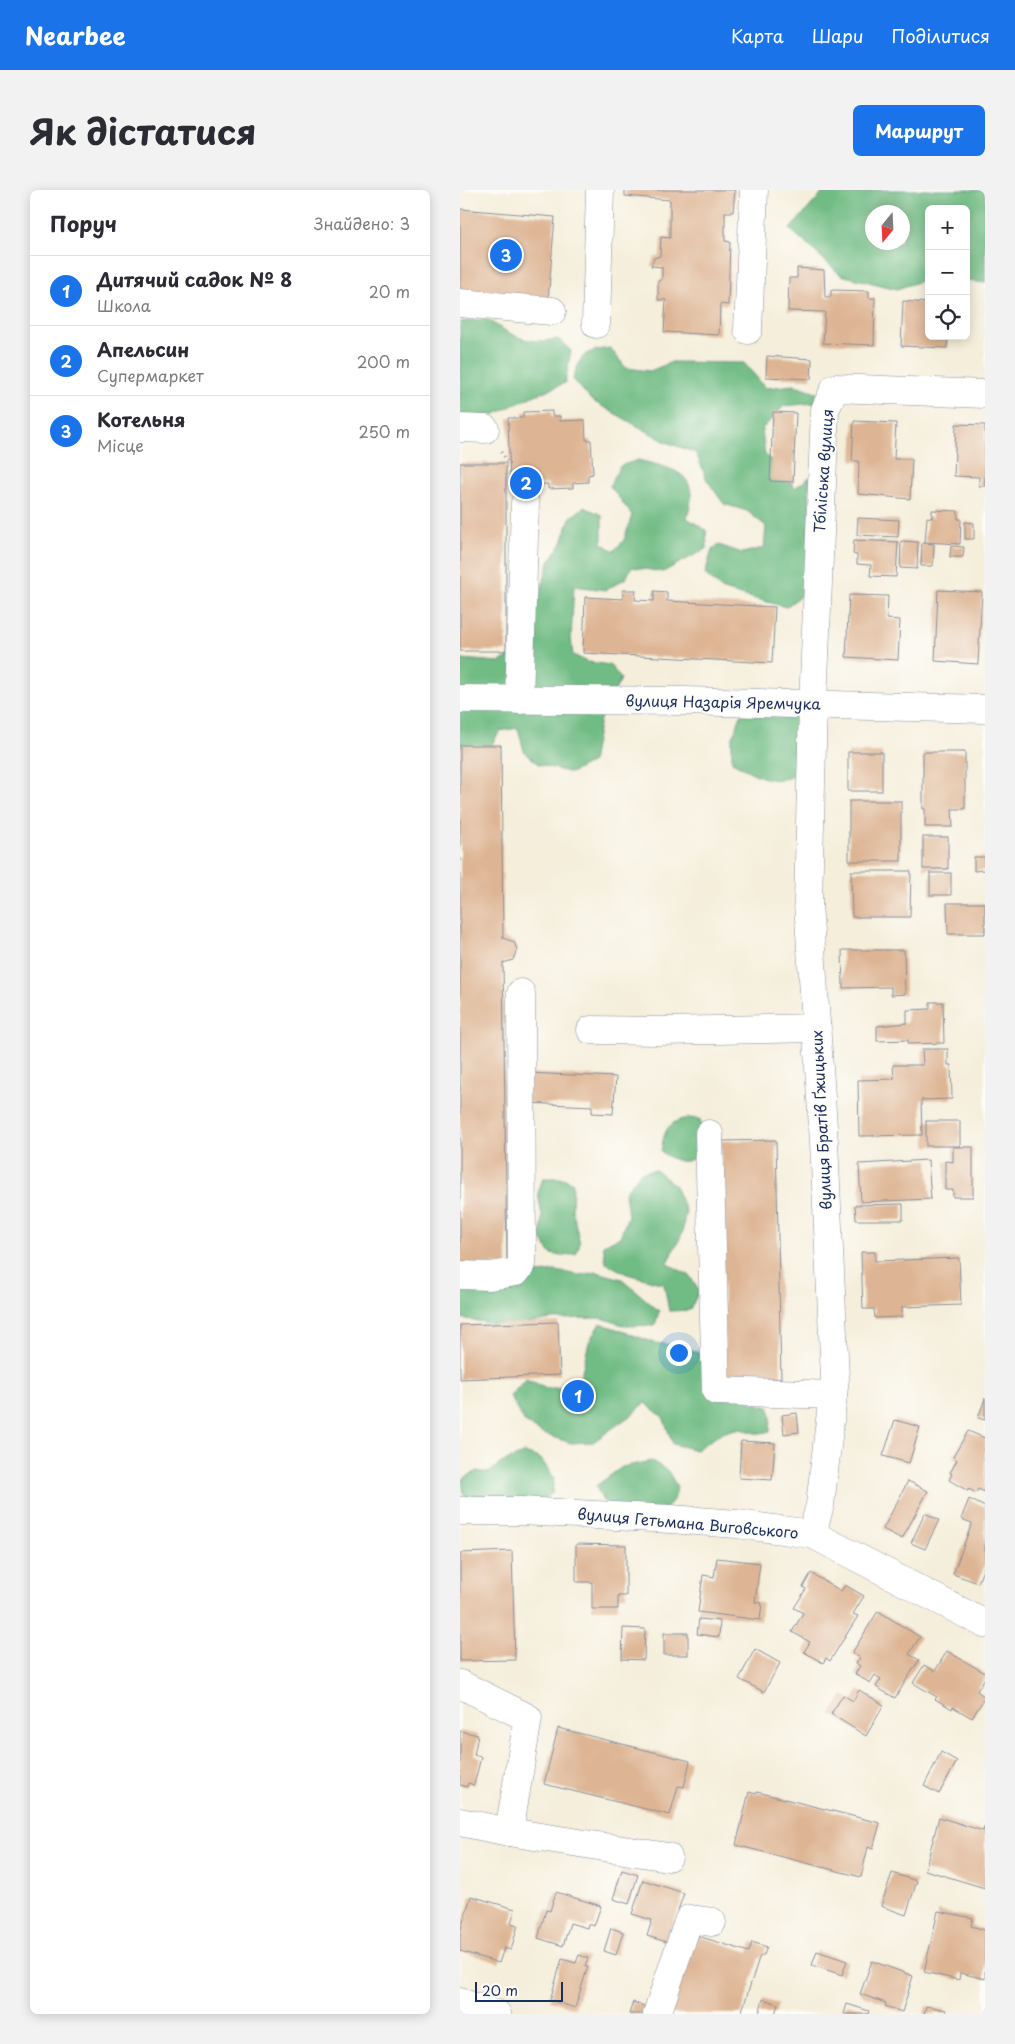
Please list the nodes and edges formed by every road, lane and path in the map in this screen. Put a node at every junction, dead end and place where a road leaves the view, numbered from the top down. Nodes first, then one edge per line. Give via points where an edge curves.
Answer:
1 (600, 190) edge
2 (754, 190) edge
3 (460, 303) edge
4 (552, 311) dead end
5 (596, 324) dead end
6 (748, 330) dead end
7 (985, 394) edge
8 (525, 503) dead end
9 (460, 699) edge
10 (519, 700) junction
11 (813, 704) junction
12 (985, 709) edge
13 (522, 993) dead end
14 (817, 1028) junction
15 (591, 1030) dead end
16 (709, 1134) dead end
17 (460, 1275) edge
18 (833, 1395) junction
19 (460, 1511) edge
20 (812, 1534) junction
21 (985, 1624) edge
22 (460, 1684) edge
23 (460, 1822) edge
24 (509, 1832) junction
25 (668, 1857) dead end
26 (712, 1922) dead end
27 (460, 2002) edge
28 (497, 2014) edge
29 (657, 2014) edge

1 - 5 street
2 - 6 street
3 - 4 street
7 - 11 street, Тбіліська вулиця via 835,388 825,410
8 - 10 street
9 - 10 street, вулиця Назарія Яремчука
10 - 11 street, вулиця Назарія Яремчука
11 - 12 street, вулиця Назарія Яремчука
11 - 14 street, вулиця Братів Ґжицьких via 808,903
13 - 17 street via 522,1264 516,1272 490,1276
14 - 15 street
14 - 18 street, вулиця Братів Ґжицьких via 835,1378
16 - 18 street via 716,1391
18 - 20 street, вулиця Братів Ґжицьких via 820,1505
19 - 20 street, вулиця Гетьмана Виговського via 671,1519
20 - 21 street, вулиця Гетьмана Виговського
22 - 24 street via 528,1718
23 - 24 street
24 - 25 street
26 - 29 street via 689,1919
27 - 28 street

